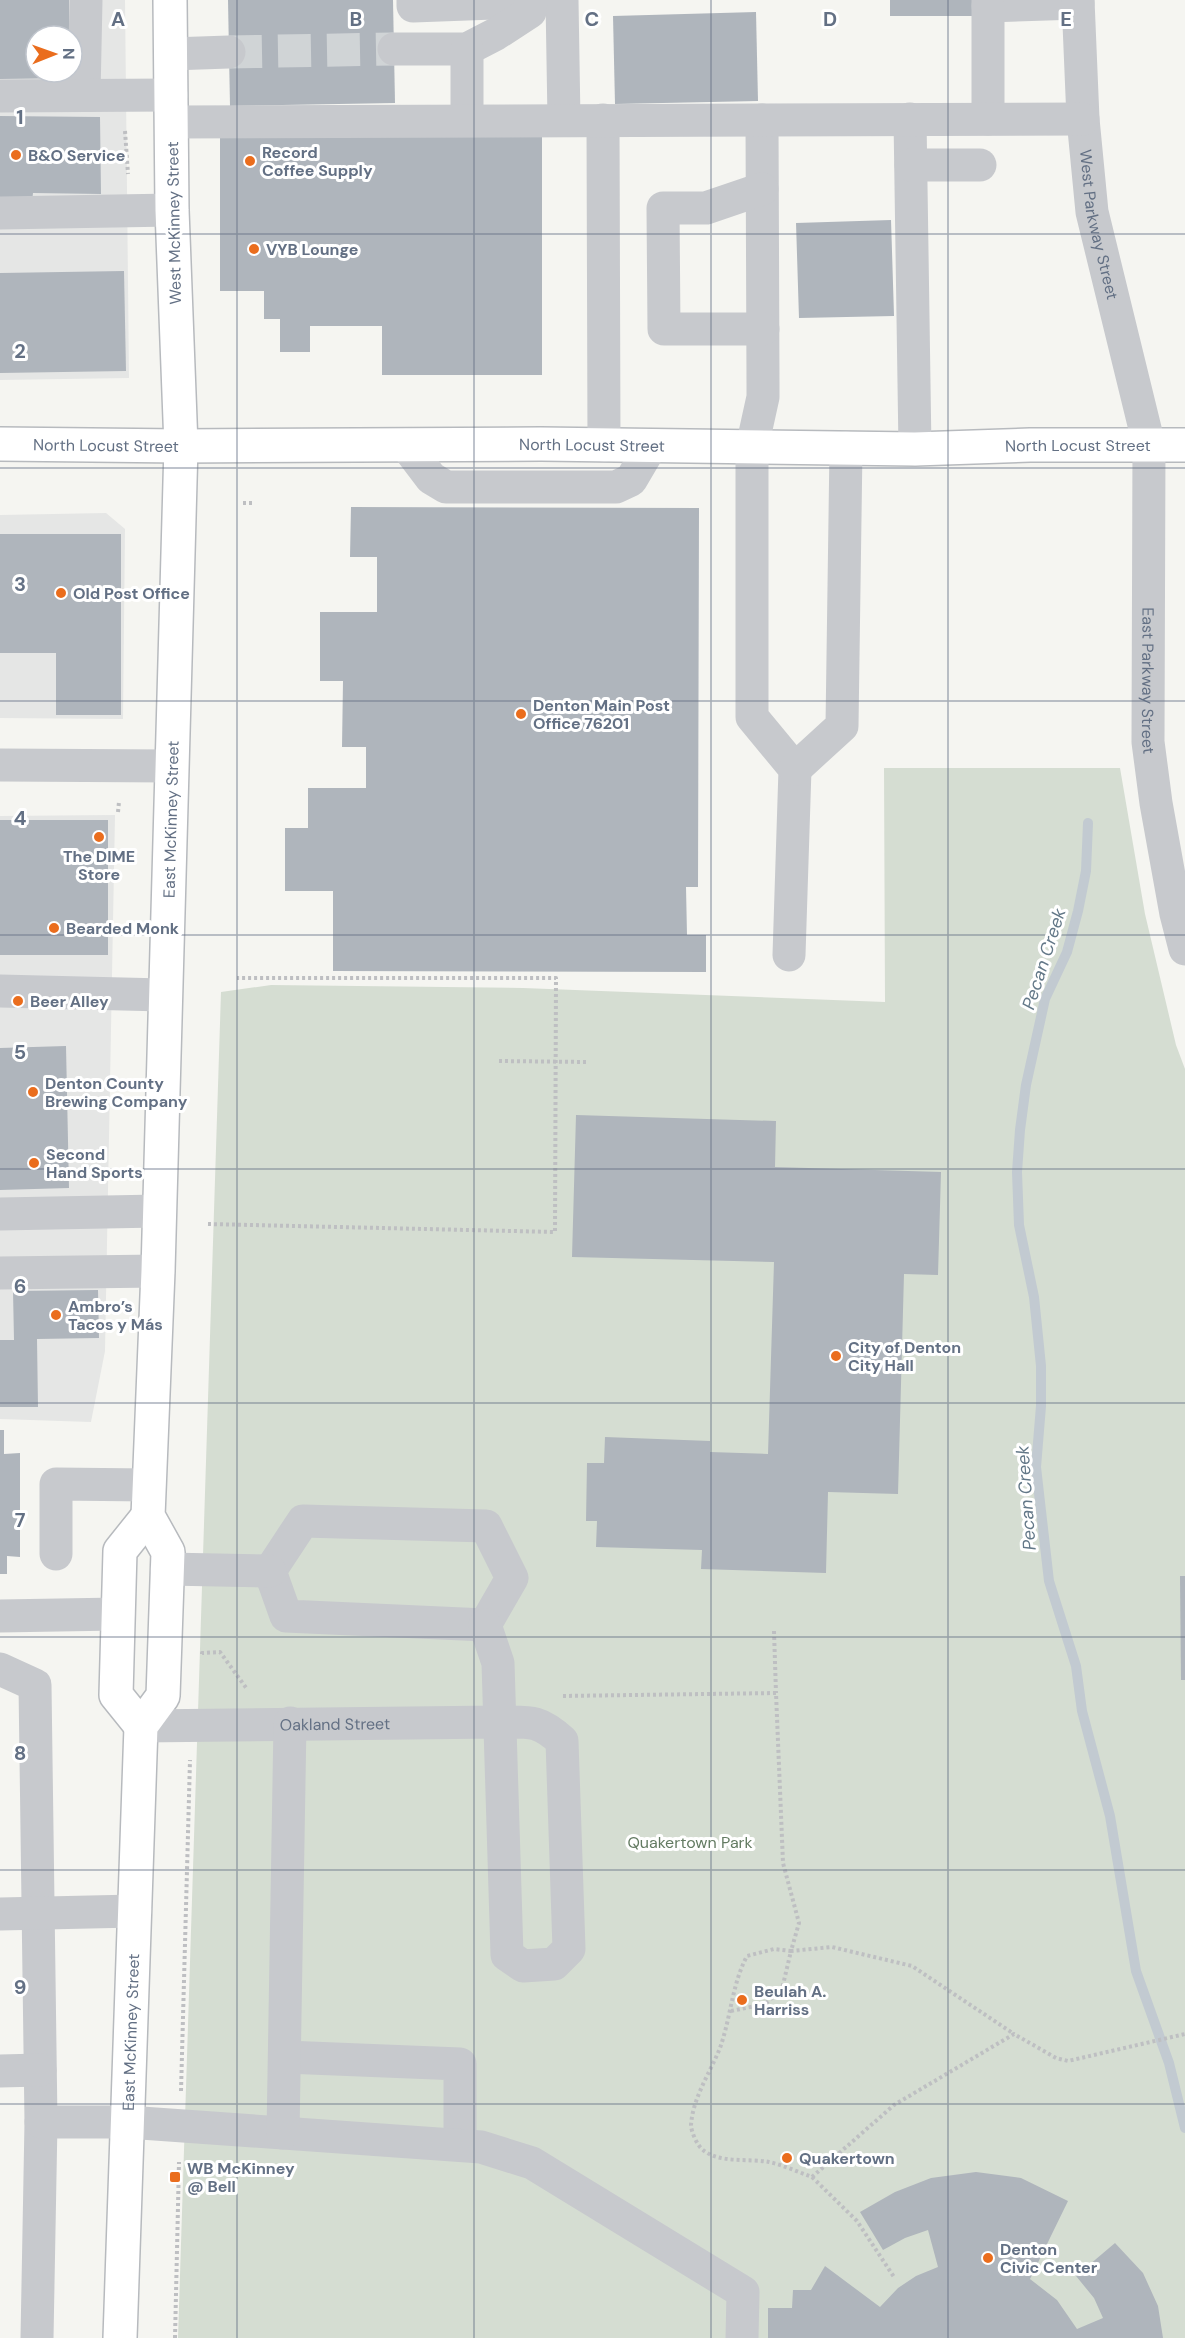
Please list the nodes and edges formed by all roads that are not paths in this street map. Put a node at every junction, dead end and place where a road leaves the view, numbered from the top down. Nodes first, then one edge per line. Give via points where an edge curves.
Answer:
1 (86, 0) edge
2 (170, 0) edge
3 (413, 0) edge
4 (504, 0) edge
5 (531, 0) edge
6 (562, 0) edge
7 (1078, 2) edge
8 (988, 3) edge
9 (394, 49) tunnel mouth
10 (467, 49) junction
11 (229, 52) tunnel mouth
12 (171, 54) junction
13 (84, 95) junction
14 (0, 96) edge
15 (172, 108) junction
16 (910, 119) junction
17 (988, 119) junction
18 (1083, 119) junction
19 (467, 120) junction
20 (564, 120) junction
21 (603, 120) junction
22 (762, 120) junction
23 (911, 165) junction
24 (980, 165) dead end
25 (762, 189) junction
26 (172, 210) junction
27 (0, 213) edge
28 (763, 329) junction
29 (0, 444) edge
30 (406, 445) junction
31 (603, 445) junction
32 (1149, 445) junction
33 (1185, 445) edge
34 (181, 446) junction
35 (651, 446) junction
36 (752, 447) junction
37 (846, 448) junction
38 (915, 449) junction
39 (0, 765) edge
40 (171, 766) junction
41 (795, 769) junction
42 (1180, 913) edge
43 (1185, 949) edge
44 (789, 955) dead end
45 (0, 991) edge
46 (164, 995) junction
47 (158, 1211) junction
48 (0, 1214) edge
49 (158, 1271) junction
50 (0, 1273) edge
51 (148, 1501) junction
52 (56, 1554) dead end
53 (167, 1569) junction
54 (270, 1570) junction
55 (118, 1614) junction
56 (0, 1616) edge
57 (485, 1625) junction
58 (0, 1669) edge
59 (513, 1722) junction
60 (290, 1723) junction
61 (141, 1726) junction
62 (135, 1911) junction
63 (39, 1913) junction
64 (0, 1914) edge
65 (285, 2057) junction
66 (40, 2070) junction
67 (0, 2071) edge
68 (40, 2122) junction
69 (127, 2122) junction
70 (284, 2133) junction
71 (460, 2145) junction
72 (37, 2338) edge
73 (120, 2338) edge
74 (742, 2338) edge

1 - 13 street
2 - 12 main road, West McKinney Street
3 - 4 street via 413,6
5 - 10 street via 530,12
6 - 20 street
7 - 8 street
7 - 18 street, West Parkway Street
8 - 17 street
9 - 10 street
10 - 19 street
11 - 12 street
12 - 15 main road, West McKinney Street
13 - 14 street
13 - 15 street via 124,95
15 - 19 street
15 - 26 main road, West McKinney Street
16 - 17 street
16 - 22 street
16 - 23 street
17 - 18 street
18 - 32 street, West Parkway Street via 1092,212
19 - 20 street
20 - 21 street
21 - 22 street
21 - 31 street
22 - 25 street
23 - 24 street
23 - 38 street
25 - 28 street
25 - 28 street via 706,208 663,208 664,329
26 - 27 street
26 - 34 main road, West McKinney Street
28 - 36 street via 763,397
29 - 34 main road, North Locust Street
30 - 31 main road, North Locust Street
30 - 34 main road, North Locust Street
30 - 35 street via 431,478 446,487 616,487 632,480
31 - 35 main road, North Locust Street
32 - 33 main road, North Locust Street
32 - 38 main road, North Locust Street
32 - 42 street, East Parkway Street via 1148,742 1156,803
34 - 40 main road, East McKinney Street
35 - 36 main road, North Locust Street
36 - 37 main road, North Locust Street
36 - 41 street via 752,717
37 - 38 main road, North Locust Street
37 - 41 street via 843,726
39 - 40 street
40 - 46 main road, East McKinney Street
41 - 44 street
42 - 43 street
45 - 46 street
46 - 47 main road, East McKinney Street
47 - 48 street
47 - 49 main road, East McKinney Street
49 - 50 street
49 - 51 main road, East McKinney Street
51 - 52 street via 56,1484
51 - 53 main road via 168,1552
51 - 55 main road via 120,1551
53 - 54 street
53 - 61 main road via 164,1696
54 - 57 street via 286,1616
54 - 57 street via 303,1521 486,1526 512,1578
55 - 56 street
55 - 61 main road via 116,1695
57 - 59 street
58 - 63 street via 35,1685
59 - 59 street via 507,1955 523,1966 554,1964 569,1949 562,1741 546,1726
59 - 60 street, Oakland Street
60 - 61 street, Oakland Street
60 - 65 street
61 - 62 main road, East McKinney Street
62 - 63 street
62 - 69 main road, East McKinney Street
63 - 64 street
63 - 66 street
65 - 70 street
65 - 71 street via 460,2064
66 - 67 street
66 - 68 street
68 - 69 street
68 - 72 street
69 - 70 street
69 - 73 main road, East McKinney Street
70 - 71 street
71 - 74 street via 481,2147 532,2163 743,2292

